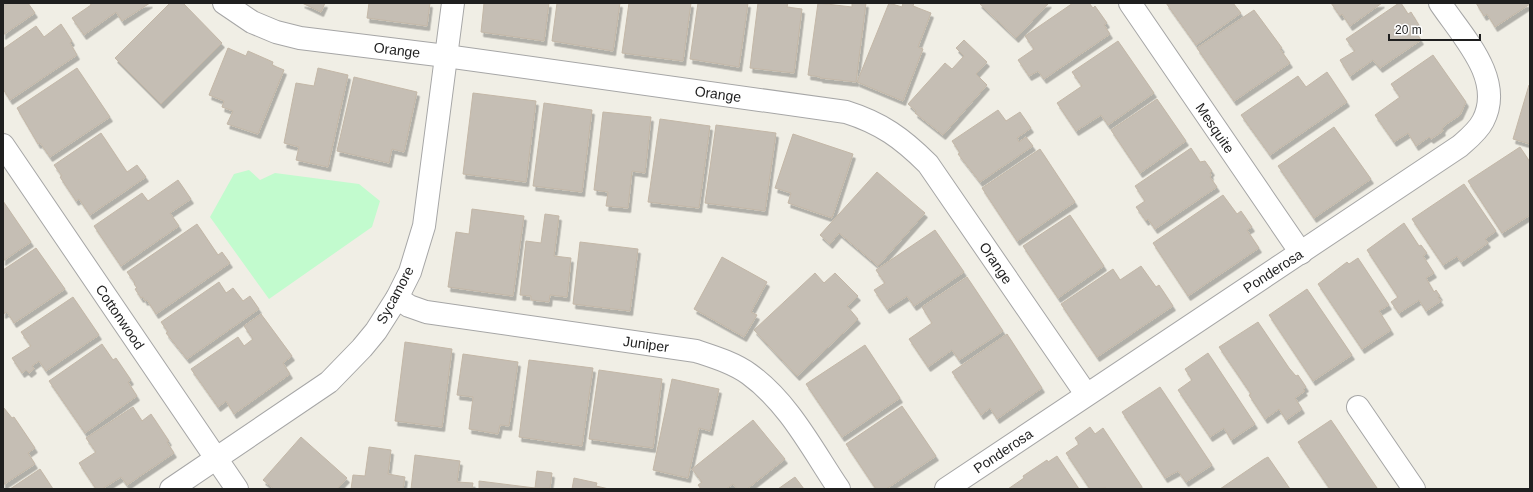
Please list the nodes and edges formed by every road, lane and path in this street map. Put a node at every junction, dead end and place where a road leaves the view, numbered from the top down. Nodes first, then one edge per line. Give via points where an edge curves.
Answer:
1 (224, 3) edge
2 (453, 3) edge
3 (1130, 3) edge
4 (1440, 3) edge
5 (446, 56) junction
6 (3, 144) edge
7 (1301, 253) junction
8 (397, 298) junction
9 (1086, 394) junction
10 (1358, 407) dead end
11 (216, 458) junction
12 (172, 489) edge
13 (237, 489) edge
14 (839, 489) edge
15 (946, 489) edge
16 (1414, 489) edge

1 - 5 lane, Orange via 252,22 300,38
2 - 5 lane, Sycamore
3 - 7 lane, Mesquite
4 - 7 lane, Ponderosa via 1486,74 1489,90 1483,122 1460,146
5 - 8 lane, Sycamore via 424,226 410,272
5 - 9 lane, Orange via 846,112 869,119 890,131 928,164
6 - 11 lane, Cottonwood
7 - 9 lane, Ponderosa
8 - 11 lane, Sycamore via 376,331 329,382
8 - 14 lane, Juniper via 426,312 696,351 722,360 748,373 769,390 786,409
9 - 15 lane, Ponderosa
10 - 16 lane
11 - 12 lane, Sycamore
11 - 13 lane, Cottonwood

